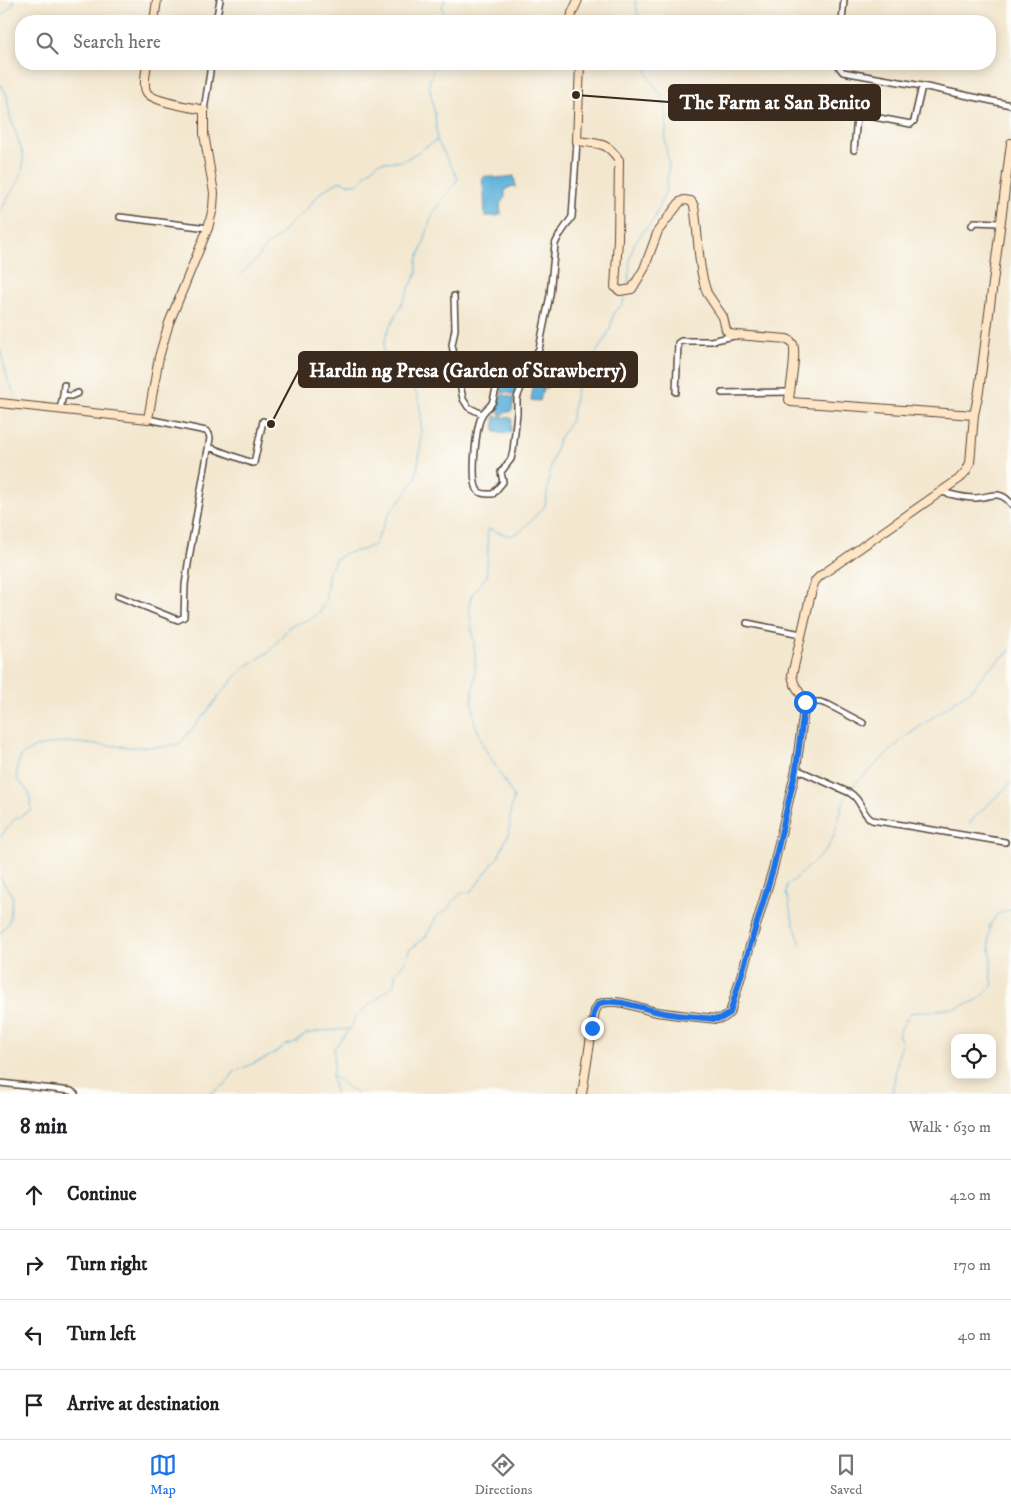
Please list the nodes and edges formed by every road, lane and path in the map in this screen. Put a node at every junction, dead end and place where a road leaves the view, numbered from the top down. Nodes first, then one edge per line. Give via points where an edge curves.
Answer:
1 (157, 0) edge
2 (220, 0) edge
3 (578, 0) edge
4 (844, 0) edge
5 (155, 15) edge
6 (217, 15) edge
7 (572, 15) edge
8 (843, 15) edge
9 (146, 70) edge
10 (210, 70) edge
11 (580, 70) edge
12 (841, 70) edge
13 (922, 86) junction
14 (1011, 105) edge
15 (204, 110) junction
16 (577, 141) junction
17 (1011, 143) edge
18 (854, 150) dead end
19 (120, 217) dead end
20 (1000, 223) junction
21 (972, 225) dead end
22 (208, 228) junction
23 (454, 296) dead end
24 (737, 335) junction
25 (528, 363) junction
26 (64, 385) dead end
27 (676, 392) dead end
28 (790, 392) junction
29 (722, 393) dead end
30 (78, 394) dead end
31 (63, 395) junction
32 (0, 402) edge
33 (60, 410) junction
34 (482, 414) junction
35 (974, 415) junction
36 (148, 419) junction
37 (263, 421) dead end
38 (209, 447) junction
39 (940, 492) junction
40 (1011, 504) edge
41 (118, 596) dead end
42 (747, 623) dead end
43 (801, 634) junction
44 (805, 702) junction
45 (863, 723) dead end
46 (796, 769) junction
47 (1004, 842) dead end
48 (0, 1083) edge
49 (75, 1094) edge
50 (582, 1094) edge

1 - 5 street
2 - 6 street
3 - 7 street
4 - 8 street
9 - 15 street via 145,88 154,99
10 - 15 street
11 - 16 street
12 - 13 street
13 - 14 street
13 - 18 street via 911,124 858,114
15 - 22 street via 204,134 214,193
16 - 24 street via 603,144 619,160 616,287 620,291 632,288 644,269 658,232 680,202 691,201 705,288 724,317 726,330
16 - 25 street via 572,217 555,244 550,295 539,349
17 - 20 street
19 - 22 street
20 - 21 street via 974,222
20 - 35 street
22 - 36 street via 159,357
23 - 34 street via 452,345 462,399 468,407
24 - 27 street via 678,343
24 - 28 street via 791,341 794,354
25 - 34 street via 506,368 495,386 491,404
25 - 34 street via 517,398 511,459 501,472 503,482 493,494 482,494 475,482 474,457
26 - 31 street
28 - 29 street
28 - 35 street via 791,402
30 - 31 street
31 - 33 street
32 - 33 street
33 - 36 street
35 - 39 street via 970,463 959,479
36 - 38 street via 206,431 210,438
37 - 38 street via 254,463
38 - 41 street via 188,564 184,617 178,620
39 - 40 street via 973,498 1000,494
39 - 43 street via 815,581
42 - 43 street
43 - 44 street via 792,675
44 - 45 street via 830,705
44 - 46 street
46 - 47 street via 850,792 861,803 866,817 872,820
46 - 50 street via 773,869 730,1013 717,1019 614,1002 599,1004 595,1011
48 - 49 street

